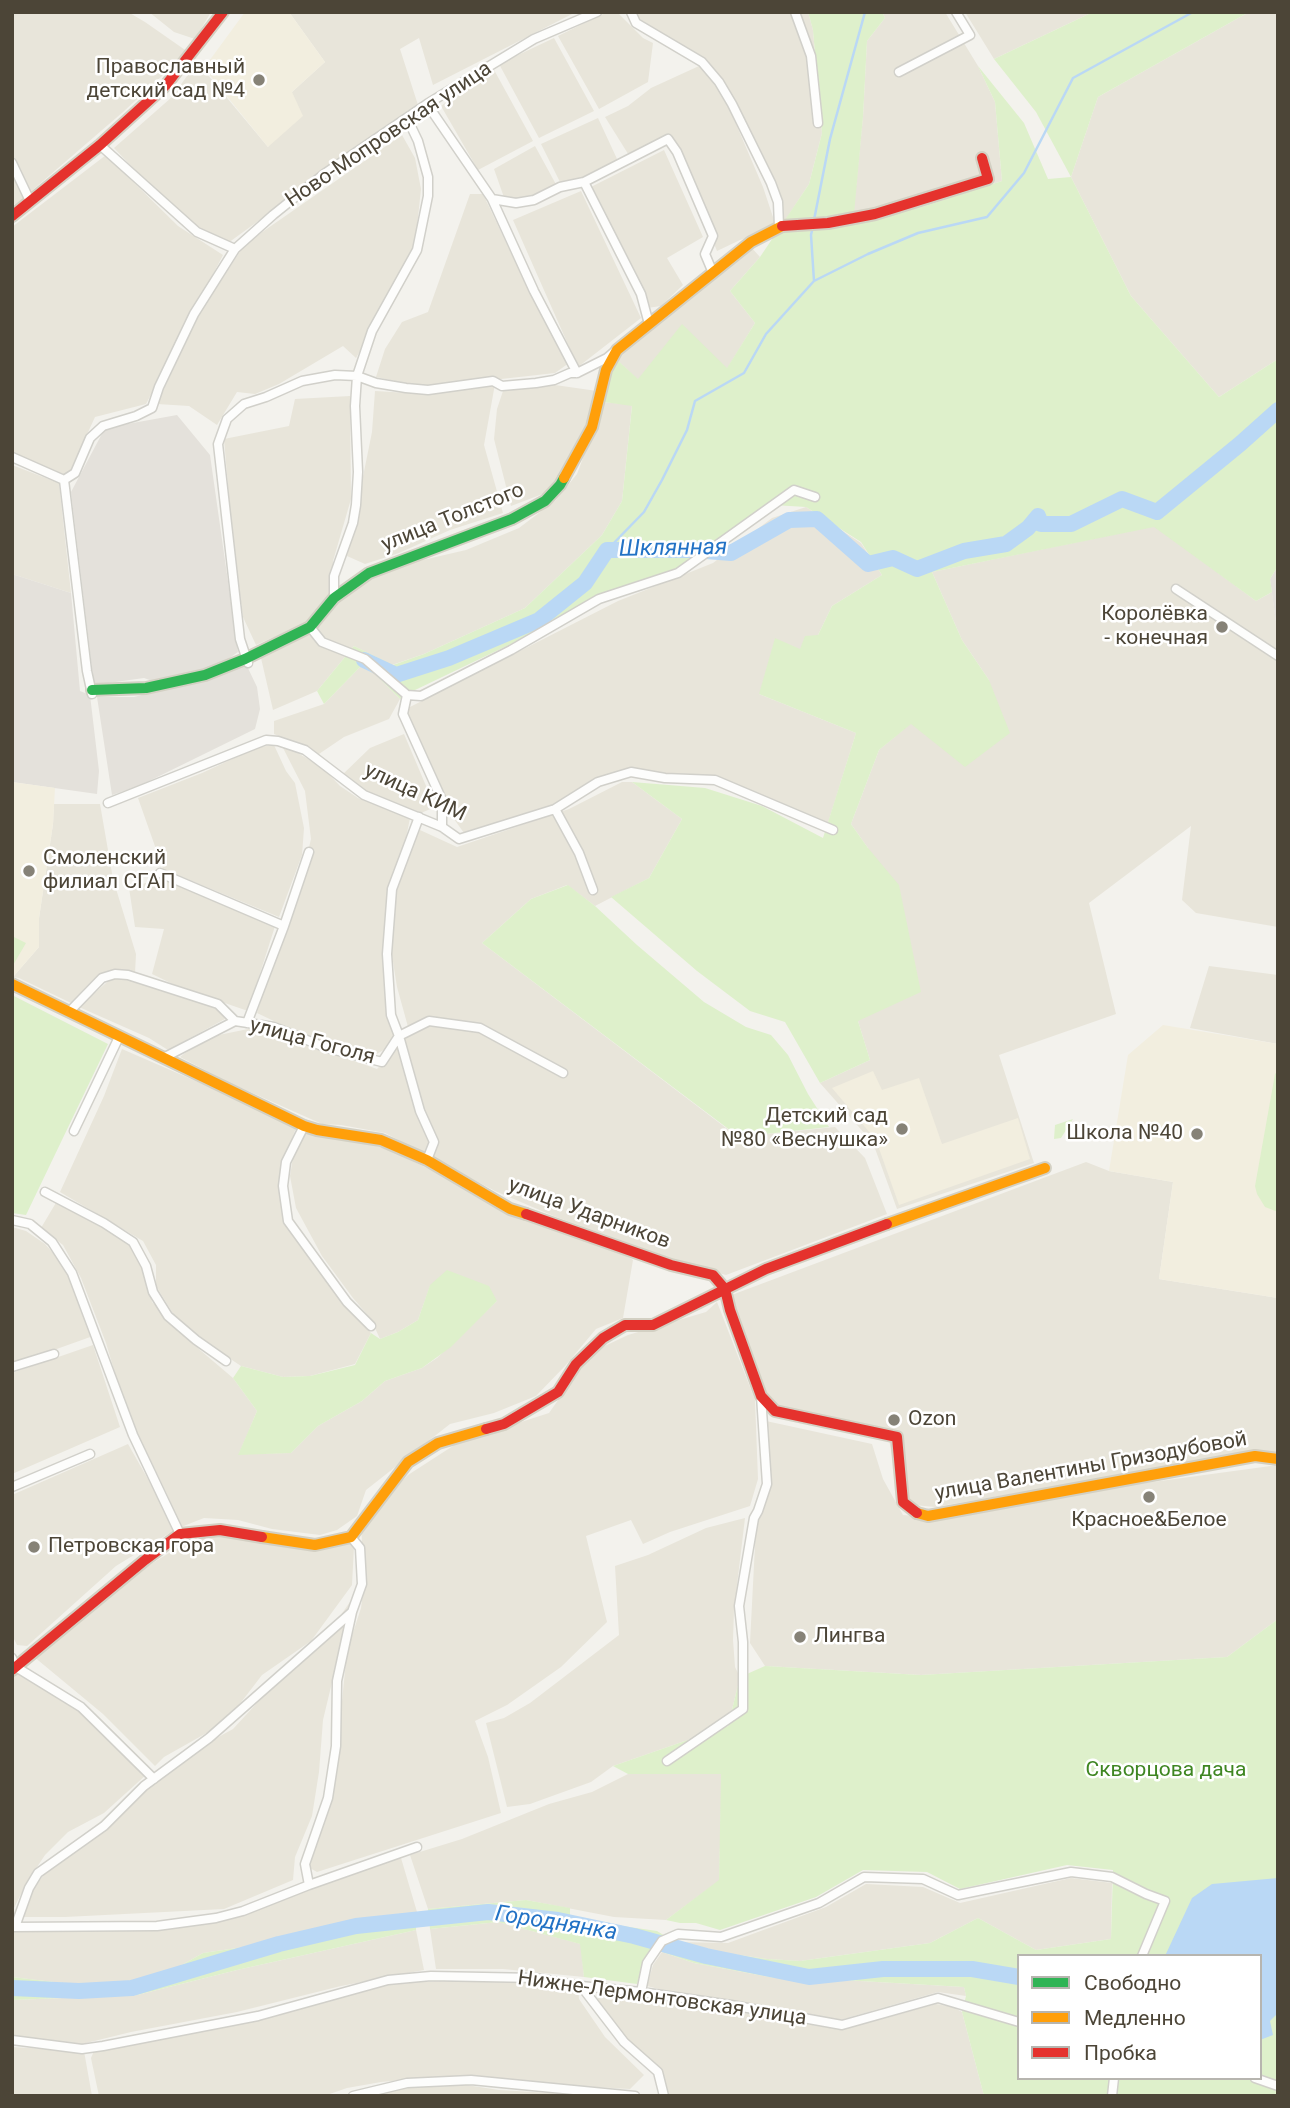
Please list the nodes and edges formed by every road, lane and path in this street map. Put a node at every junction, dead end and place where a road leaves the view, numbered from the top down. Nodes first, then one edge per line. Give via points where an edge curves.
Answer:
1 (223, 12) edge
2 (597, 12) edge
3 (631, 12) edge
4 (795, 12) edge
5 (956, 12) edge
6 (899, 72) dead end
7 (427, 104) junction
8 (407, 118) junction
9 (818, 123) dead end
10 (100, 145) junction
11 (982, 158) dead end
12 (12, 163) edge
13 (584, 182) junction
14 (492, 199) junction
15 (30, 201) junction
16 (12, 216) edge
17 (779, 226) junction
18 (235, 249) junction
19 (713, 273) junction
20 (649, 324) junction
21 (617, 350) junction
22 (577, 373) junction
23 (358, 376) junction
24 (12, 457) edge
25 (64, 480) junction
26 (815, 497) dead end
27 (1176, 589) dead end
28 (334, 598) junction
29 (310, 627) junction
30 (1278, 656) edge
31 (246, 661) junction
32 (92, 692) joint
33 (407, 695) junction
34 (108, 803) dead end
35 (555, 809) junction
36 (419, 817) junction
37 (442, 827) junction
38 (833, 830) dead end
39 (309, 852) dead end
40 (160, 873) dead end
41 (593, 890) dead end
42 (284, 926) junction
43 (12, 984) edge
44 (69, 1012) junction
45 (235, 1021) junction
46 (247, 1023) junction
47 (399, 1036) junction
48 (119, 1037) junction
49 (165, 1057) junction
50 (563, 1073) dead end
51 (304, 1126) junction
52 (74, 1131) dead end
53 (426, 1160) junction
54 (1045, 1168) dead end
55 (45, 1192) dead end
56 (12, 1220) edge
57 (725, 1289) junction
58 (371, 1326) dead end
59 (54, 1354) dead end
60 (226, 1361) dead end
61 (12, 1367) edge
62 (761, 1396) junction
63 (90, 1454) dead end
64 (1278, 1459) edge
65 (12, 1487) edge
66 (180, 1535) junction
67 (351, 1537) junction
68 (352, 1612) junction
69 (13, 1665) edge
70 (667, 1761) dead end
71 (154, 1779) junction
72 (417, 1847) dead end
73 (309, 1885) junction
74 (14, 1927) edge
75 (1143, 1954) edge
76 (581, 1986) junction
77 (640, 1992) junction
78 (1017, 2020) edge
79 (12, 2040) edge
80 (1261, 2080) edge
81 (1278, 2086) edge
82 (353, 2096) edge
83 (635, 2096) edge
84 (664, 2096) edge

1 - 10 street via 166,85
2 - 7 street, Ново-Мопровская улица via 534,39
3 - 17 street via 636,23 702,62 719,82 771,183
4 - 9 street via 811,56
5 - 6 street via 970,35
7 - 8 street, Ново-Мопровская улица
7 - 14 street
8 - 18 street, Ново-Мопровская улица via 324,174
8 - 23 street via 428,177 428,196 417,250 372,331
10 - 15 street
10 - 18 street via 197,232
11 - 17 street, улица Толстого via 988,179 875,214
12 - 15 street
13 - 14 street via 516,204
13 - 19 street via 668,139 713,236 705,254
13 - 20 street via 641,294
14 - 22 street
15 - 16 street
17 - 19 street, улица Толстого
18 - 25 street, Ново-Мопровская улица via 194,314 152,408 103,426 90,438 75,473
19 - 20 street, улица Толстого
20 - 21 street, улица Толстого
21 - 22 street
21 - 28 street, улица Толстого via 606,370 592,427 560,485 545,501 512,519 369,573
22 - 23 street via 536,383 502,386 494,381 428,390
23 - 28 street via 356,505 334,576
23 - 31 street via 302,381 244,404 227,419 218,444
24 - 25 street
25 - 32 street
26 - 33 street via 794,490 678,573 599,599 511,650 421,695
27 - 30 street
28 - 29 street, улица Толстого
29 - 31 street, улица Толстого
29 - 33 street via 322,642 365,659
31 - 32 street, улица Толстого via 146,688
33 - 37 street via 403,714 442,800
34 - 36 street, улица КИМ via 266,740 305,750 364,795
35 - 37 street, улица КИМ via 459,839
35 - 38 street, улица КИМ via 598,782 631,772 715,780
35 - 41 street
36 - 37 street, улица КИМ
36 - 47 street via 392,889 387,954 391,1015
39 - 42 street
40 - 42 street
42 - 46 street
43 - 44 street, улица Ударников
44 - 45 street, улица Гоголя via 102,978 115,974 218,1004
44 - 48 street, улица Ударников
45 - 46 street, улица Гоголя
45 - 49 street
46 - 47 street, улица Гоголя via 274,1027 327,1048 383,1062
47 - 50 street via 429,1021 480,1028
47 - 53 street via 433,1142
48 - 49 street, улица Ударников
48 - 52 street
49 - 51 street, улица Ударников
51 - 53 street, улица Ударников via 381,1140
51 - 58 street via 286,1162 282,1186 288,1221 347,1302
53 - 57 street, улица Ударников via 510,1209 713,1276
54 - 57 street via 822,1247
55 - 60 street via 134,1242 153,1292 168,1316
56 - 66 street via 30,1224 52,1242 72,1273 133,1435
57 - 62 street
57 - 67 street via 653,1325 625,1325 603,1338 576,1364 558,1392 504,1424 438,1443 408,1462
59 - 61 street
62 - 64 street, улица Валентины Гризодубовой via 775,1411 897,1437 903,1502 928,1516 1255,1456
62 - 70 street via 766,1484 754,1518 739,1606 743,1709
63 - 65 street
66 - 67 street via 220,1530 315,1545
66 - 69 street
67 - 68 street via 360,1548 362,1584
68 - 71 street via 209,1738
68 - 73 street via 337,1681 337,1746 328,1798 305,1864
69 - 71 street via 81,1707
71 - 74 street via 104,1826 38,1873
72 - 73 street
73 - 74 street via 216,1918 157,1926
75 - 77 street via 1165,1901 1112,1877 1071,1872 958,1895 923,1879 864,1877 819,1903 721,1937 678,1934 662,1941 647,1963
76 - 77 street, Нижне-Лермонтовская улица
76 - 79 street, Нижне-Лермонтовская улица via 536,1978 430,1976 388,1980 258,2015 103,2046 82,2049
76 - 84 street via 624,2042 658,2072
77 - 78 street, Нижне-Лермонтовская улица via 842,2025 938,1998
80 - 81 street
82 - 83 street via 407,2083 471,2080

